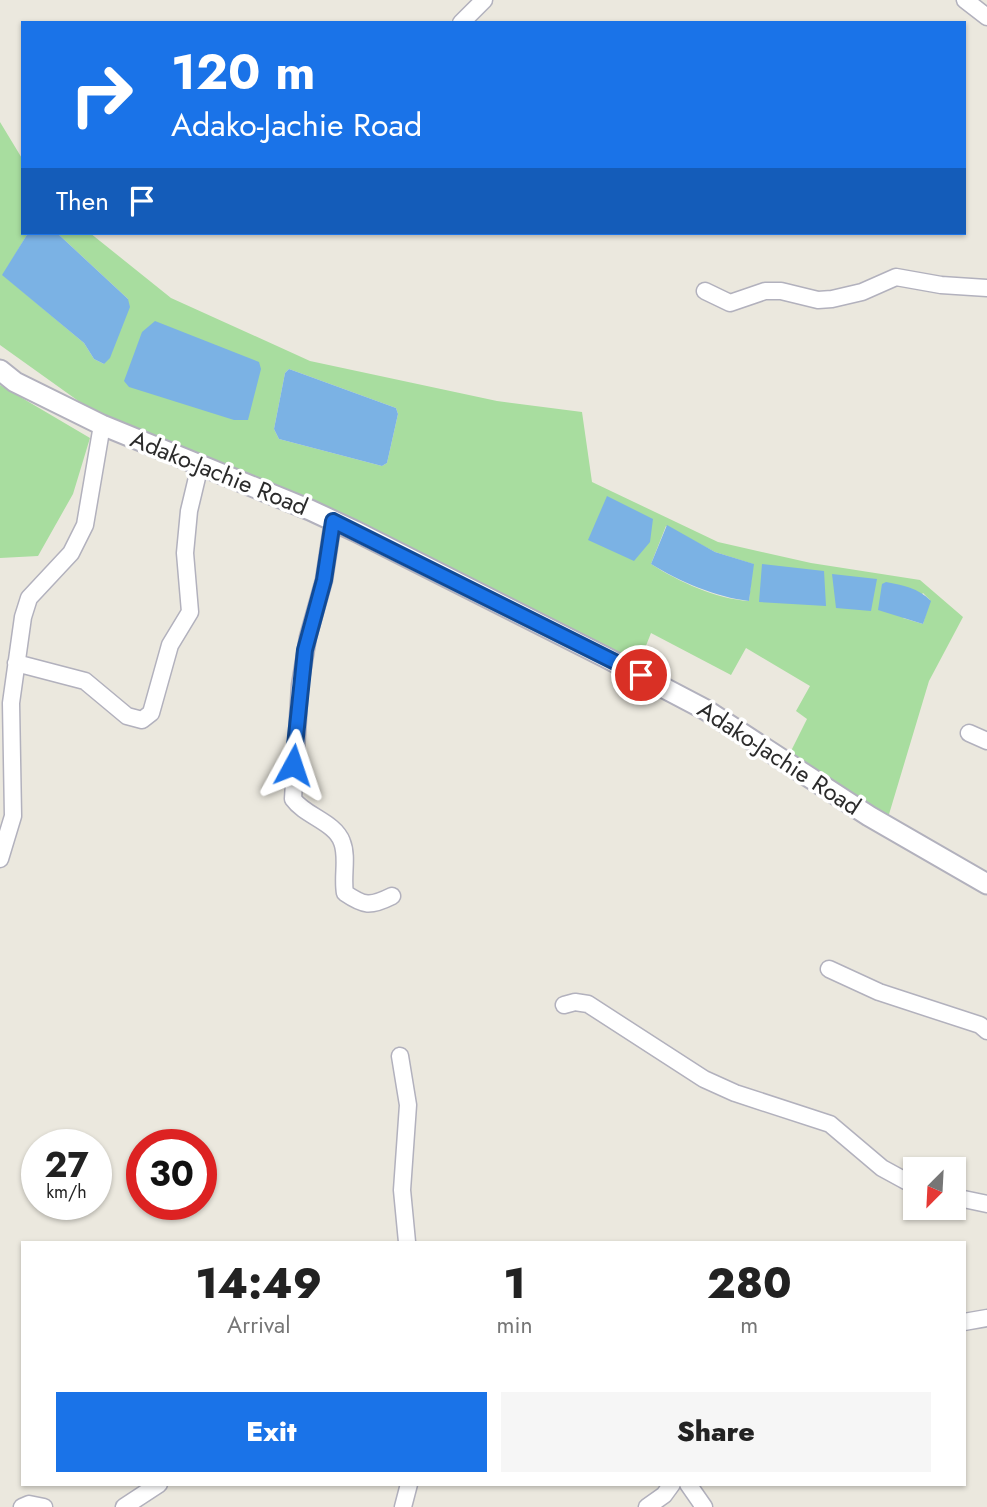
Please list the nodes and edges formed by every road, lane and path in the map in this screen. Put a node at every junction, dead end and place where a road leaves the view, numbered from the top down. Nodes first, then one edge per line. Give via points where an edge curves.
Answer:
1 (484, 0) edge
2 (965, 0) edge
3 (987, 17) edge
4 (463, 21) edge
5 (987, 288) edge
6 (705, 291) dead end
7 (0, 370) edge
8 (102, 425) junction
9 (200, 465) junction
10 (333, 521) junction
11 (16, 663) junction
12 (969, 733) dead end
13 (987, 741) edge
14 (0, 859) edge
15 (987, 884) edge
16 (391, 896) dead end
17 (829, 968) dead end
18 (564, 1005) dead end
19 (987, 1031) edge
20 (400, 1056) dead end
21 (903, 1179) edge
22 (966, 1200) edge
23 (987, 1204) edge
24 (407, 1241) edge
25 (987, 1318) edge
26 (966, 1322) edge
27 (156, 1486) edge
28 (408, 1486) edge
29 (671, 1486) edge
30 (689, 1486) edge
31 (22, 1507) edge
32 (44, 1507) edge
33 (124, 1507) edge
34 (403, 1507) edge
35 (647, 1507) edge
36 (704, 1507) edge

1 - 4 street
2 - 3 street
5 - 6 street via 897,277 832,299 765,291 730,303
7 - 8 street, Adako-Jachie Road
8 - 9 street, Adako-Jachie Road
8 - 11 street via 85,525 71,553 29,598
9 - 10 street, Adako-Jachie Road
9 - 11 street via 185,553 190,612 170,645 151,713 142,720 127,716 85,681
10 - 15 street, Adako-Jachie Road via 705,710 869,816
10 - 16 street via 300,684 293,799 333,829 342,842 345,893 361,904 377,904
11 - 14 street via 11,703 13,816
12 - 13 street
17 - 19 street via 879,992
18 - 21 street via 588,1004 704,1079 830,1124 882,1168
20 - 24 street via 408,1105 402,1190
22 - 23 street
25 - 26 street
27 - 33 street
28 - 34 street
29 - 35 street
30 - 36 street
31 - 32 street

